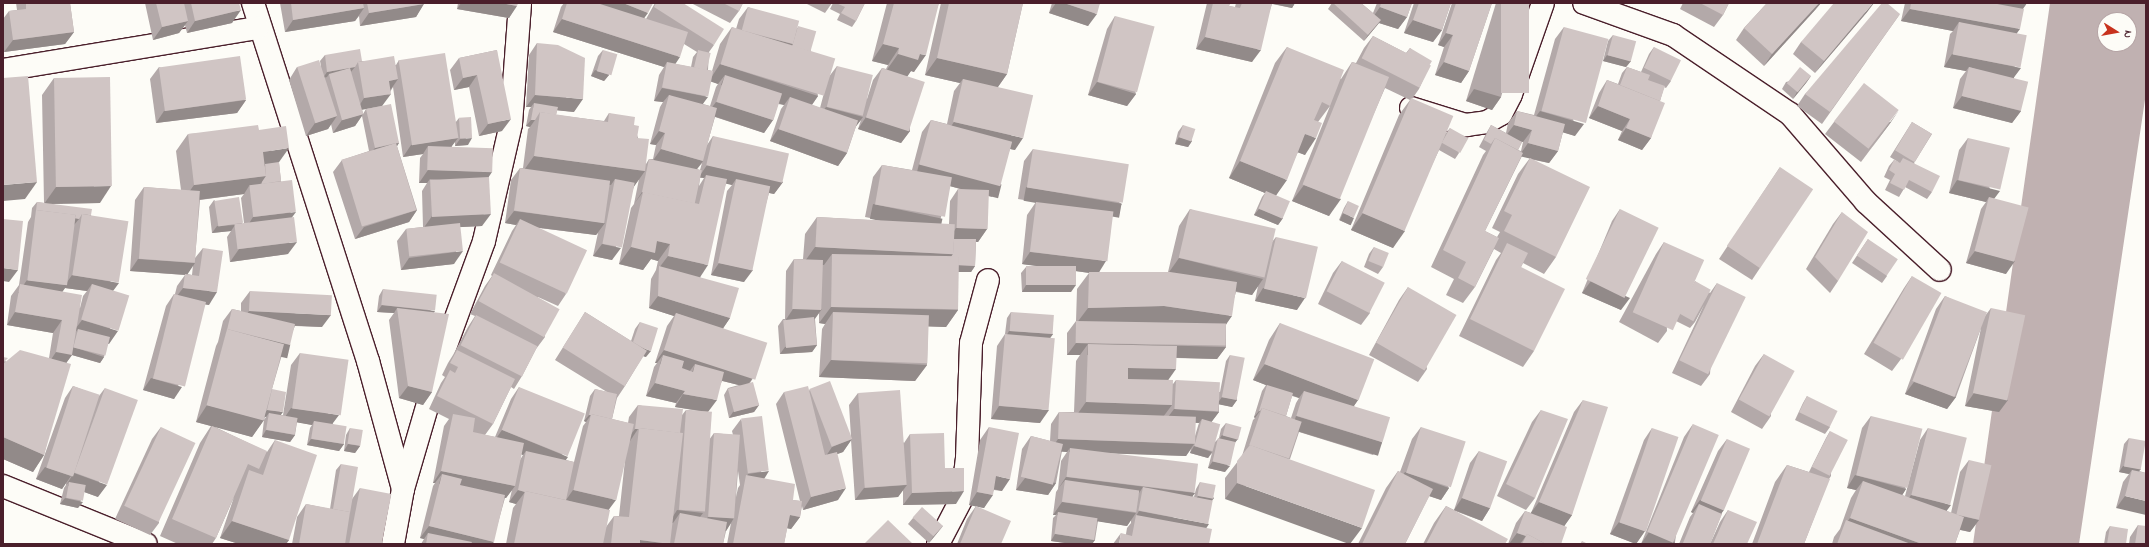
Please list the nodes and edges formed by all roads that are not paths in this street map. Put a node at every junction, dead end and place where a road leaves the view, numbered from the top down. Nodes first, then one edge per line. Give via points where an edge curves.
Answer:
1 (253, 3) edge
2 (520, 3) edge
3 (1543, 3) edge
4 (1584, 3) edge
5 (258, 28) junction
6 (3, 70) edge
7 (1412, 108) edge
8 (1940, 270) dead end
9 (988, 280) dead end
10 (3, 486) edge
11 (403, 489) junction
12 (146, 544) edge
13 (393, 544) edge
14 (938, 544) edge

1 - 5 street
2 - 11 street via 511,124 484,241 442,356
3 - 7 street via 1512,94 1500,114 1487,122 1466,126
4 - 8 street via 1673,35 1790,114 1866,202
5 - 6 street
5 - 11 street via 368,361
9 - 14 street via 971,343 967,458 962,498
10 - 12 street
11 - 13 street

